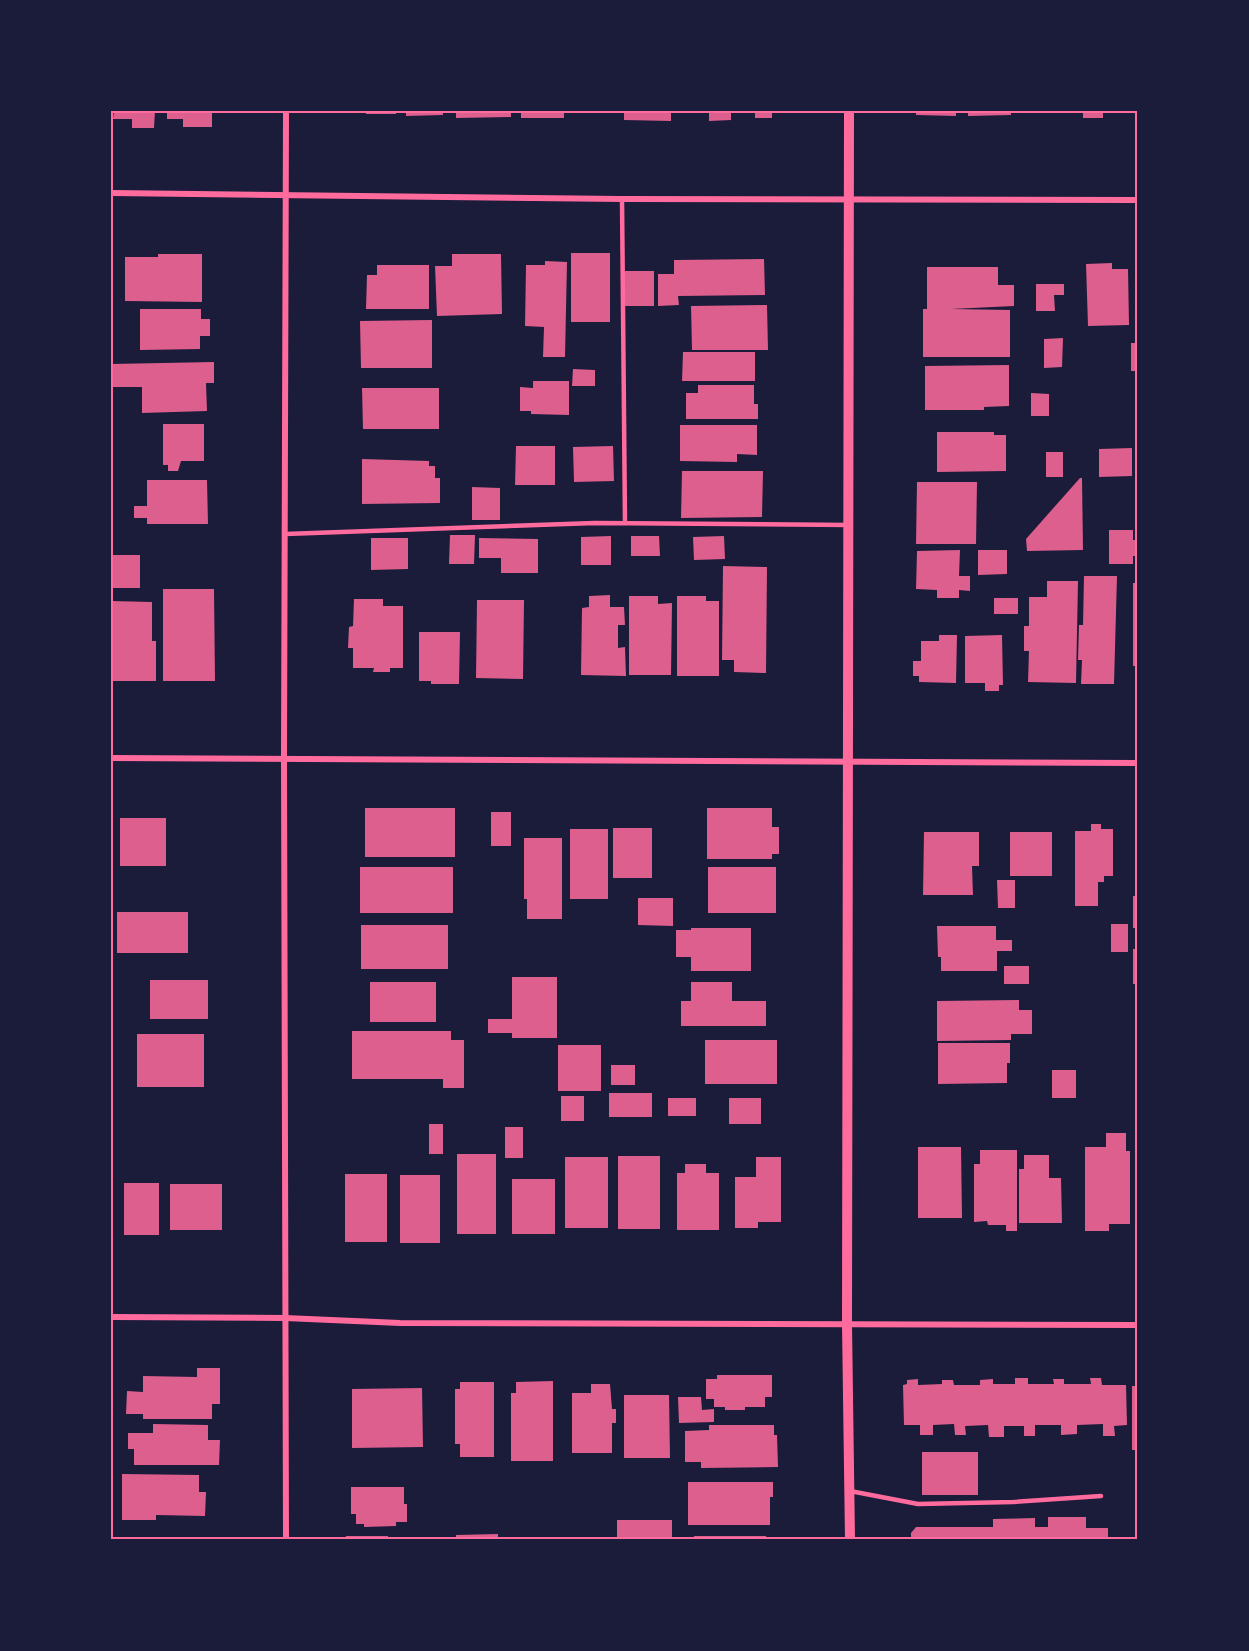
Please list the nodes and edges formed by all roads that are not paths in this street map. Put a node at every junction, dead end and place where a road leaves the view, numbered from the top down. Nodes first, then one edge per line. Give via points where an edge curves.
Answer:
1 (286, 111) edge
2 (849, 111) edge
3 (111, 194) edge
4 (285, 194) junction
5 (622, 199) junction
6 (849, 200) junction
7 (1138, 200) edge
8 (625, 523) junction
9 (849, 525) junction
10 (285, 534) junction
11 (111, 758) edge
12 (284, 758) junction
13 (849, 762) junction
14 (1138, 763) edge
15 (111, 1317) edge
16 (285, 1318) junction
17 (847, 1323) junction
18 (1138, 1324) edge
19 (850, 1491) junction
20 (1101, 1496) dead end
21 (286, 1540) edge
22 (850, 1540) edge

1 - 4 street
2 - 6 street
3 - 4 street
4 - 5 street
4 - 10 street
5 - 6 street
5 - 8 lane
6 - 7 street
6 - 9 street
8 - 9 lane
8 - 10 lane
9 - 13 street
10 - 12 street
11 - 12 street
12 - 13 street
12 - 16 street
13 - 14 street
13 - 17 street
15 - 16 street
16 - 17 street via 400,1323
16 - 21 street
17 - 18 street
17 - 19 street
19 - 20 lane via 918,1504
19 - 22 street

